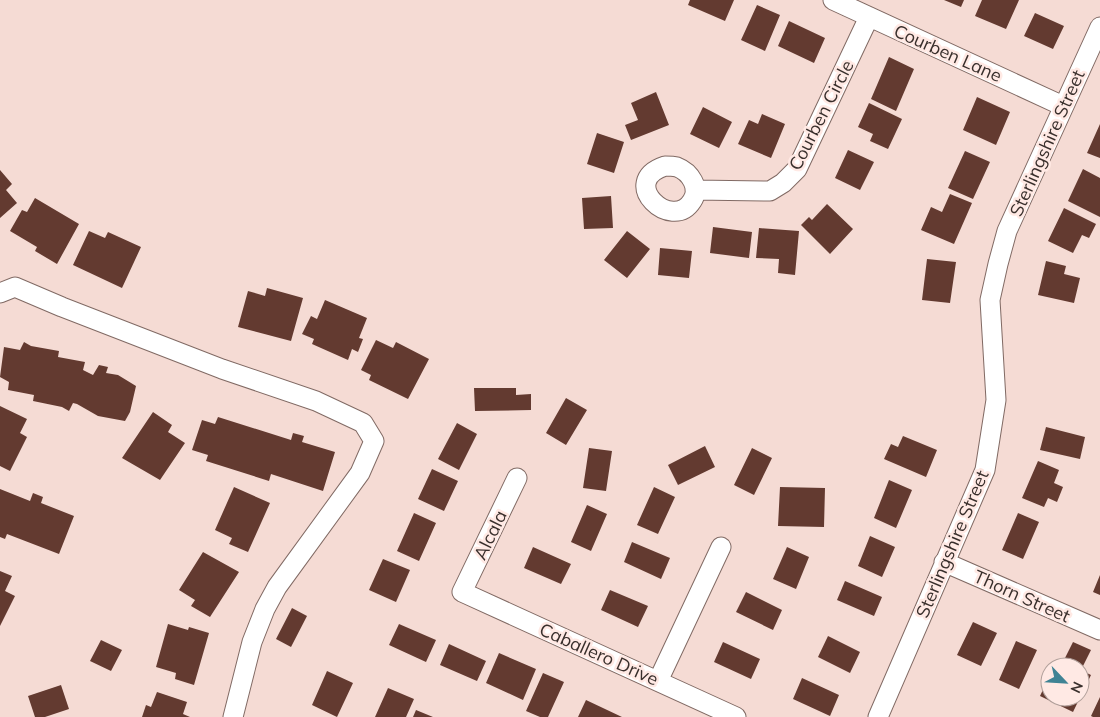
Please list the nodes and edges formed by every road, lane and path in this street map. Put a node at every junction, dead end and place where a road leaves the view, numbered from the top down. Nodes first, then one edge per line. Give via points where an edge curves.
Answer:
1 (833, 0) edge
2 (869, 17) junction
3 (1100, 27) edge
4 (1063, 106) junction
5 (696, 190) dead end
6 (0, 293) edge
7 (517, 478) dead end
8 (720, 548) dead end
9 (944, 562) junction
10 (462, 592) joint
11 (1100, 630) edge
12 (658, 681) junction
13 (233, 717) edge
14 (736, 717) edge
15 (878, 717) edge

1 - 2 street, Courben Lane
2 - 4 street, Courben Lane
2 - 5 street, Courben Circle via 797,169 783,184 770,191
3 - 4 street, Sterlingshire Street
4 - 9 street, Sterlingshire Street via 1007,231 998,264 990,300 996,400 991,438 985,470
6 - 13 street via 15,287 222,370 316,401 363,423 374,441 360,473 277,587 265,610 252,642
7 - 10 street, Alcala
8 - 12 street
9 - 11 street, Thorn Street
9 - 15 street, Sterlingshire Street
10 - 12 street, Caballero Drive
12 - 14 street, Caballero Drive

